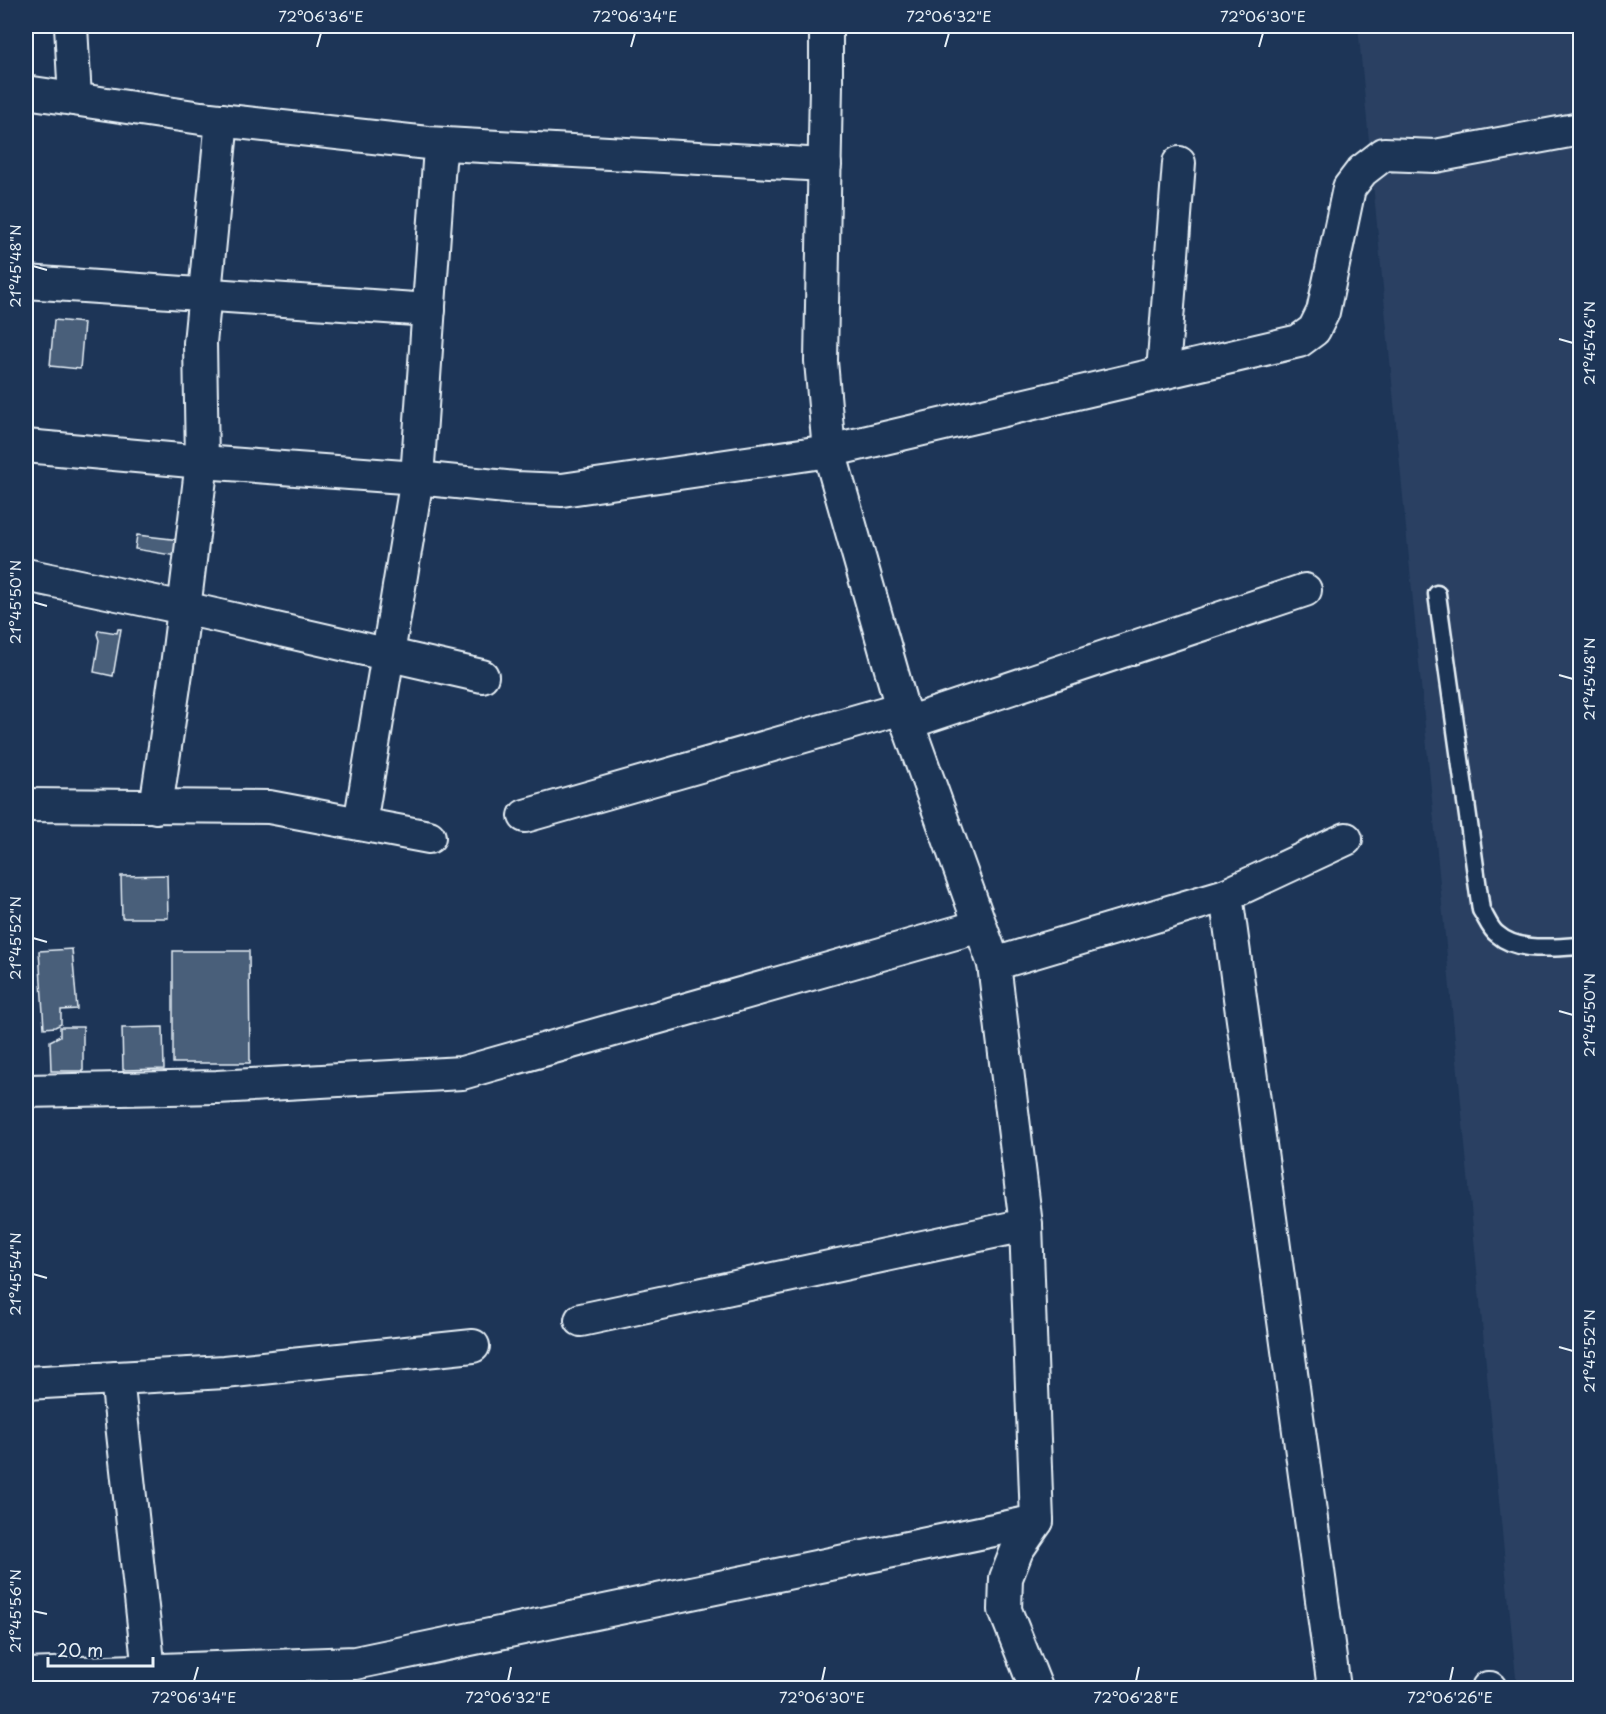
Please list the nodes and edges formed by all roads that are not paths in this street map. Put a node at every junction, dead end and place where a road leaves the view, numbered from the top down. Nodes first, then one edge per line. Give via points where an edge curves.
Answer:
1 (71, 26) edge
2 (826, 26) edge
3 (26, 92) edge
4 (75, 99) junction
5 (222, 120) junction
6 (1581, 129) edge
7 (442, 144) junction
8 (1179, 163) dead end
9 (825, 165) junction
10 (26, 282) edge
11 (205, 295) junction
12 (429, 309) junction
13 (1163, 372) junction
14 (26, 446) edge
15 (829, 451) junction
16 (202, 462) junction
17 (417, 478) junction
18 (26, 575) edge
19 (1305, 590) dead end
20 (1437, 594) dead end
21 (184, 608) junction
22 (389, 655) junction
23 (482, 676) dead end
24 (905, 716) junction
25 (26, 805) edge
26 (156, 807) junction
27 (525, 816) dead end
28 (360, 824) junction
29 (429, 837) dead end
30 (1346, 839) dead end
31 (1226, 895) junction
32 (980, 926) junction
33 (1581, 946) edge
34 (994, 964) junction
35 (26, 1091) edge
36 (1026, 1225) junction
37 (581, 1320) dead end
38 (472, 1346) dead end
39 (117, 1378) junction
40 (26, 1383) edge
41 (1037, 1521) junction
42 (26, 1675) edge
43 (355, 1676) edge
44 (149, 1680) edge
45 (1035, 1689) edge
46 (1334, 1689) edge

1 - 4 street
2 - 9 street
3 - 4 street
4 - 5 street
5 - 7 street
5 - 11 street
6 - 13 street via 1436,156 1384,154 1362,171 1349,188 1323,312 1314,330 1299,340
7 - 9 street
7 - 12 street
8 - 13 street
9 - 15 street via 821,361
10 - 11 street
11 - 12 street
11 - 16 street via 200,343
12 - 17 street
13 - 15 street
14 - 16 street
15 - 17 street via 561,490
15 - 24 street
16 - 17 street
16 - 21 street
17 - 22 street
18 - 21 street
19 - 24 street
20 - 33 lane via 1481,910 1496,934 1519,946
21 - 22 street
21 - 26 street
22 - 23 street
22 - 28 street
24 - 27 street
24 - 32 street
25 - 26 street
26 - 28 street via 269,807
28 - 29 street
30 - 31 street
31 - 34 street
31 - 46 street
32 - 34 street
32 - 35 street via 462,1073 218,1087
34 - 36 street
36 - 37 street
36 - 41 street
38 - 39 street via 225,1372
39 - 40 street
39 - 44 street
41 - 43 street via 550,1622
41 - 45 street via 1017,1550 1006,1578 1005,1610
42 - 44 street
43 - 44 street

